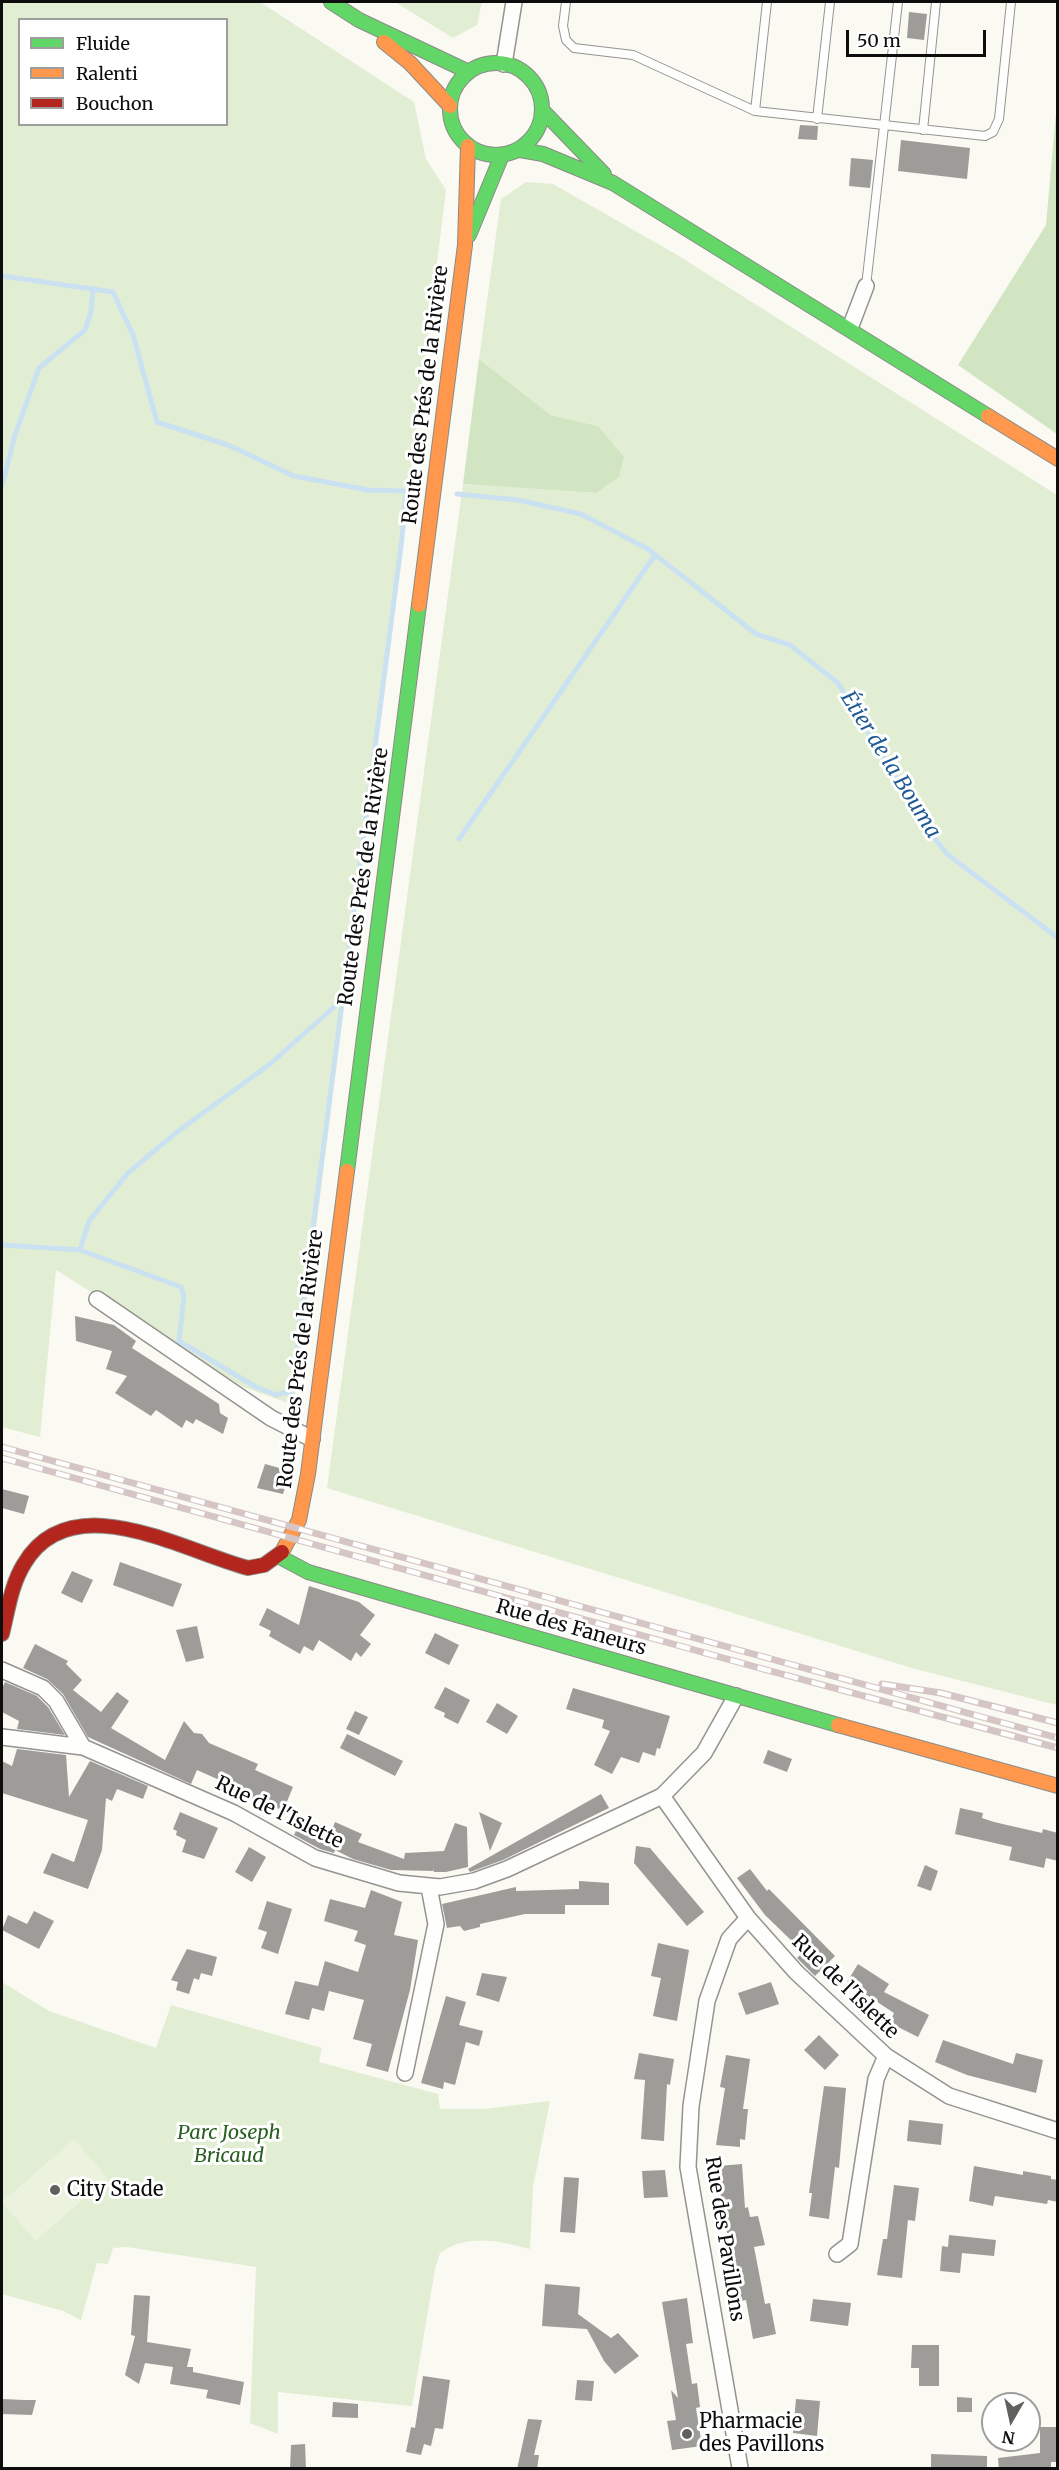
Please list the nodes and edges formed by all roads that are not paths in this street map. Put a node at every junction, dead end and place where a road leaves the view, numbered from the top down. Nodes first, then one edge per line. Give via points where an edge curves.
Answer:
1 (331, 2) edge
2 (514, 2) edge
3 (566, 2) edge
4 (767, 2) edge
5 (830, 2) edge
6 (898, 2) edge
7 (936, 2) edge
8 (1011, 2) edge
9 (359, 20) junction
10 (504, 64) junction
11 (469, 72) junction
12 (450, 106) junction
13 (543, 111) junction
14 (755, 111) junction
15 (817, 119) junction
16 (884, 126) junction
17 (923, 130) junction
18 (468, 146) junction
19 (520, 150) junction
20 (502, 156) junction
21 (613, 183) junction
22 (465, 245) junction
23 (866, 286) joint
24 (850, 328) junction
25 (1058, 459) edge
26 (97, 1299) dead end
27 (312, 1439) junction
28 (280, 1557) junction
29 (2, 1634) edge
30 (2, 1670) edge
31 (736, 1696) junction
32 (2, 1737) edge
33 (83, 1747) junction
34 (1058, 1786) edge
35 (662, 1796) junction
36 (429, 1887) junction
37 (748, 1918) junction
38 (886, 2056) junction
39 (405, 2073) dead end
40 (1058, 2131) edge
41 (837, 2254) dead end
42 (740, 2469) edge

1 - 9 street
2 - 10 street
3 - 14 lane via 563,26 566,40 574,48 633,55
4 - 14 lane
5 - 15 lane
6 - 16 lane
7 - 17 lane
8 - 17 lane via 999,119 993,132 985,136
9 - 11 street
9 - 12 street via 410,63
10 - 11 street via 484,65
10 - 13 street via 520,69 532,80
11 - 12 street via 456,87
12 - 18 street via 456,132
13 - 19 street via 536,133
13 - 21 street
14 - 15 lane
15 - 16 lane
16 - 17 lane
16 - 23 lane
18 - 20 street
18 - 22 street, Route des Prés de la Rivière
19 - 20 street
19 - 21 street via 543,154
20 - 22 street, Route des Prés de la Rivière
21 - 24 street
22 - 27 street, Route des Prés de la Rivière
23 - 24 street
24 - 25 street
26 - 27 street via 271,1418
27 - 28 street, Route des Prés de la Rivière via 300,1514
28 - 29 street via 248,1568 130,1530 98,1522 79,1524 51,1536 28,1556 12,1594
28 - 31 street, Rue des Faneurs via 308,1572
30 - 33 street via 43,1688 56,1701
31 - 34 street, Rue des Faneurs
31 - 35 street, Rue de l'Islette via 704,1753
32 - 33 street, Rue de l'Islette
33 - 36 street, Rue de l'Islette via 234,1813 315,1858 359,1874
35 - 36 street, Rue de l'Islette via 507,1869 474,1881
35 - 37 street, Rue de l'Islette
36 - 39 street via 436,1924
37 - 38 street, Rue de l'Islette via 796,1972
37 - 42 street, Rue des Pavillons via 729,1939 707,2001 691,2106 688,2167
38 - 40 street, Rue de l'Islette via 949,2096
38 - 41 street via 876,2079 850,2244

